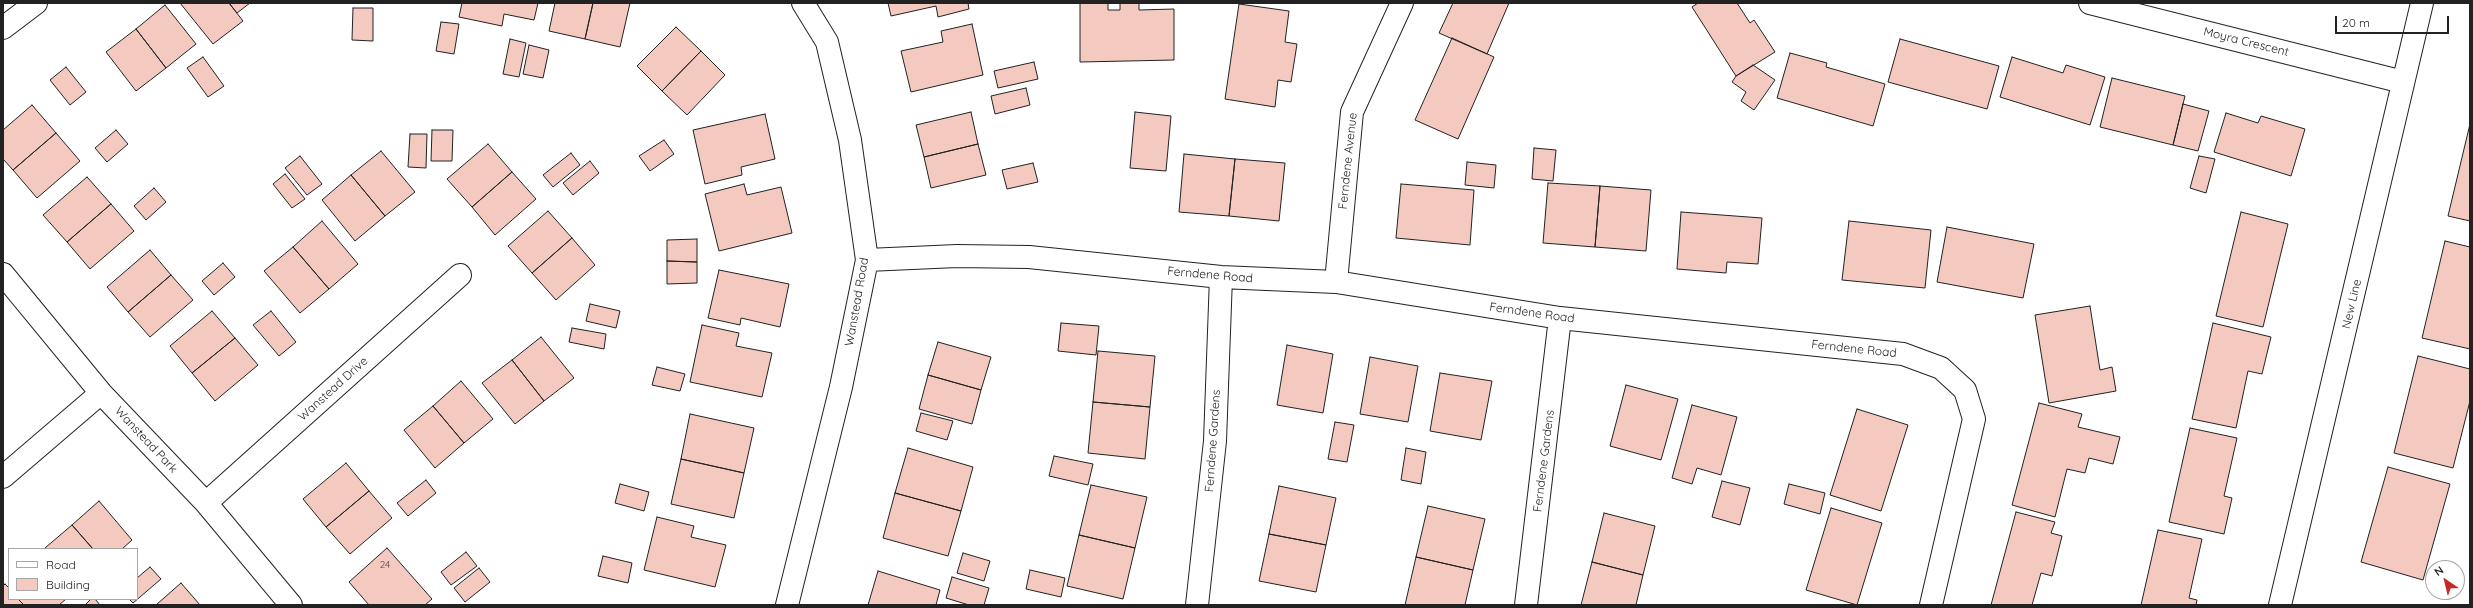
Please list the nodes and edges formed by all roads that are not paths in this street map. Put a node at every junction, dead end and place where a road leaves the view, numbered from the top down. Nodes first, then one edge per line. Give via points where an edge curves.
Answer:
1 (36, 3) edge
2 (803, 3) edge
3 (1402, 3) edge
4 (2090, 3) edge
5 (2422, 3) edge
6 (3, 28) edge
7 (2403, 82) junction
8 (867, 260) junction
9 (3, 274) edge
10 (460, 275) dead end
11 (1221, 277) junction
12 (1336, 282) junction
13 (1560, 318) junction
14 (102, 393) junction
15 (3, 477) edge
16 (206, 503) junction
17 (291, 605) edge
18 (787, 605) edge
19 (1197, 605) edge
20 (1526, 605) edge
21 (1931, 605) edge
22 (2280, 605) edge

1 - 6 street
2 - 8 street, Wanstead Road via 826,42 850,140
3 - 12 street, Ferndene Avenue via 1352,112
4 - 7 street, Moyra Crescent
5 - 7 street, New Line
7 - 22 street, New Line
8 - 11 street, Ferndene Road via 957,256 1029,257
8 - 18 street, Wanstead Road via 841,387
9 - 14 street, Wanstead Park
10 - 16 street, Wanstead Drive
11 - 12 street, Ferndene Road
11 - 19 street, Ferndene Gardens via 1215,440
12 - 13 street, Ferndene Road
13 - 20 street, Ferndene Gardens
13 - 21 street, Ferndene Road via 1903,354 1941,368 1965,390 1974,419
14 - 15 street
14 - 16 street, Wanstead Park
16 - 17 street, Wanstead Park

